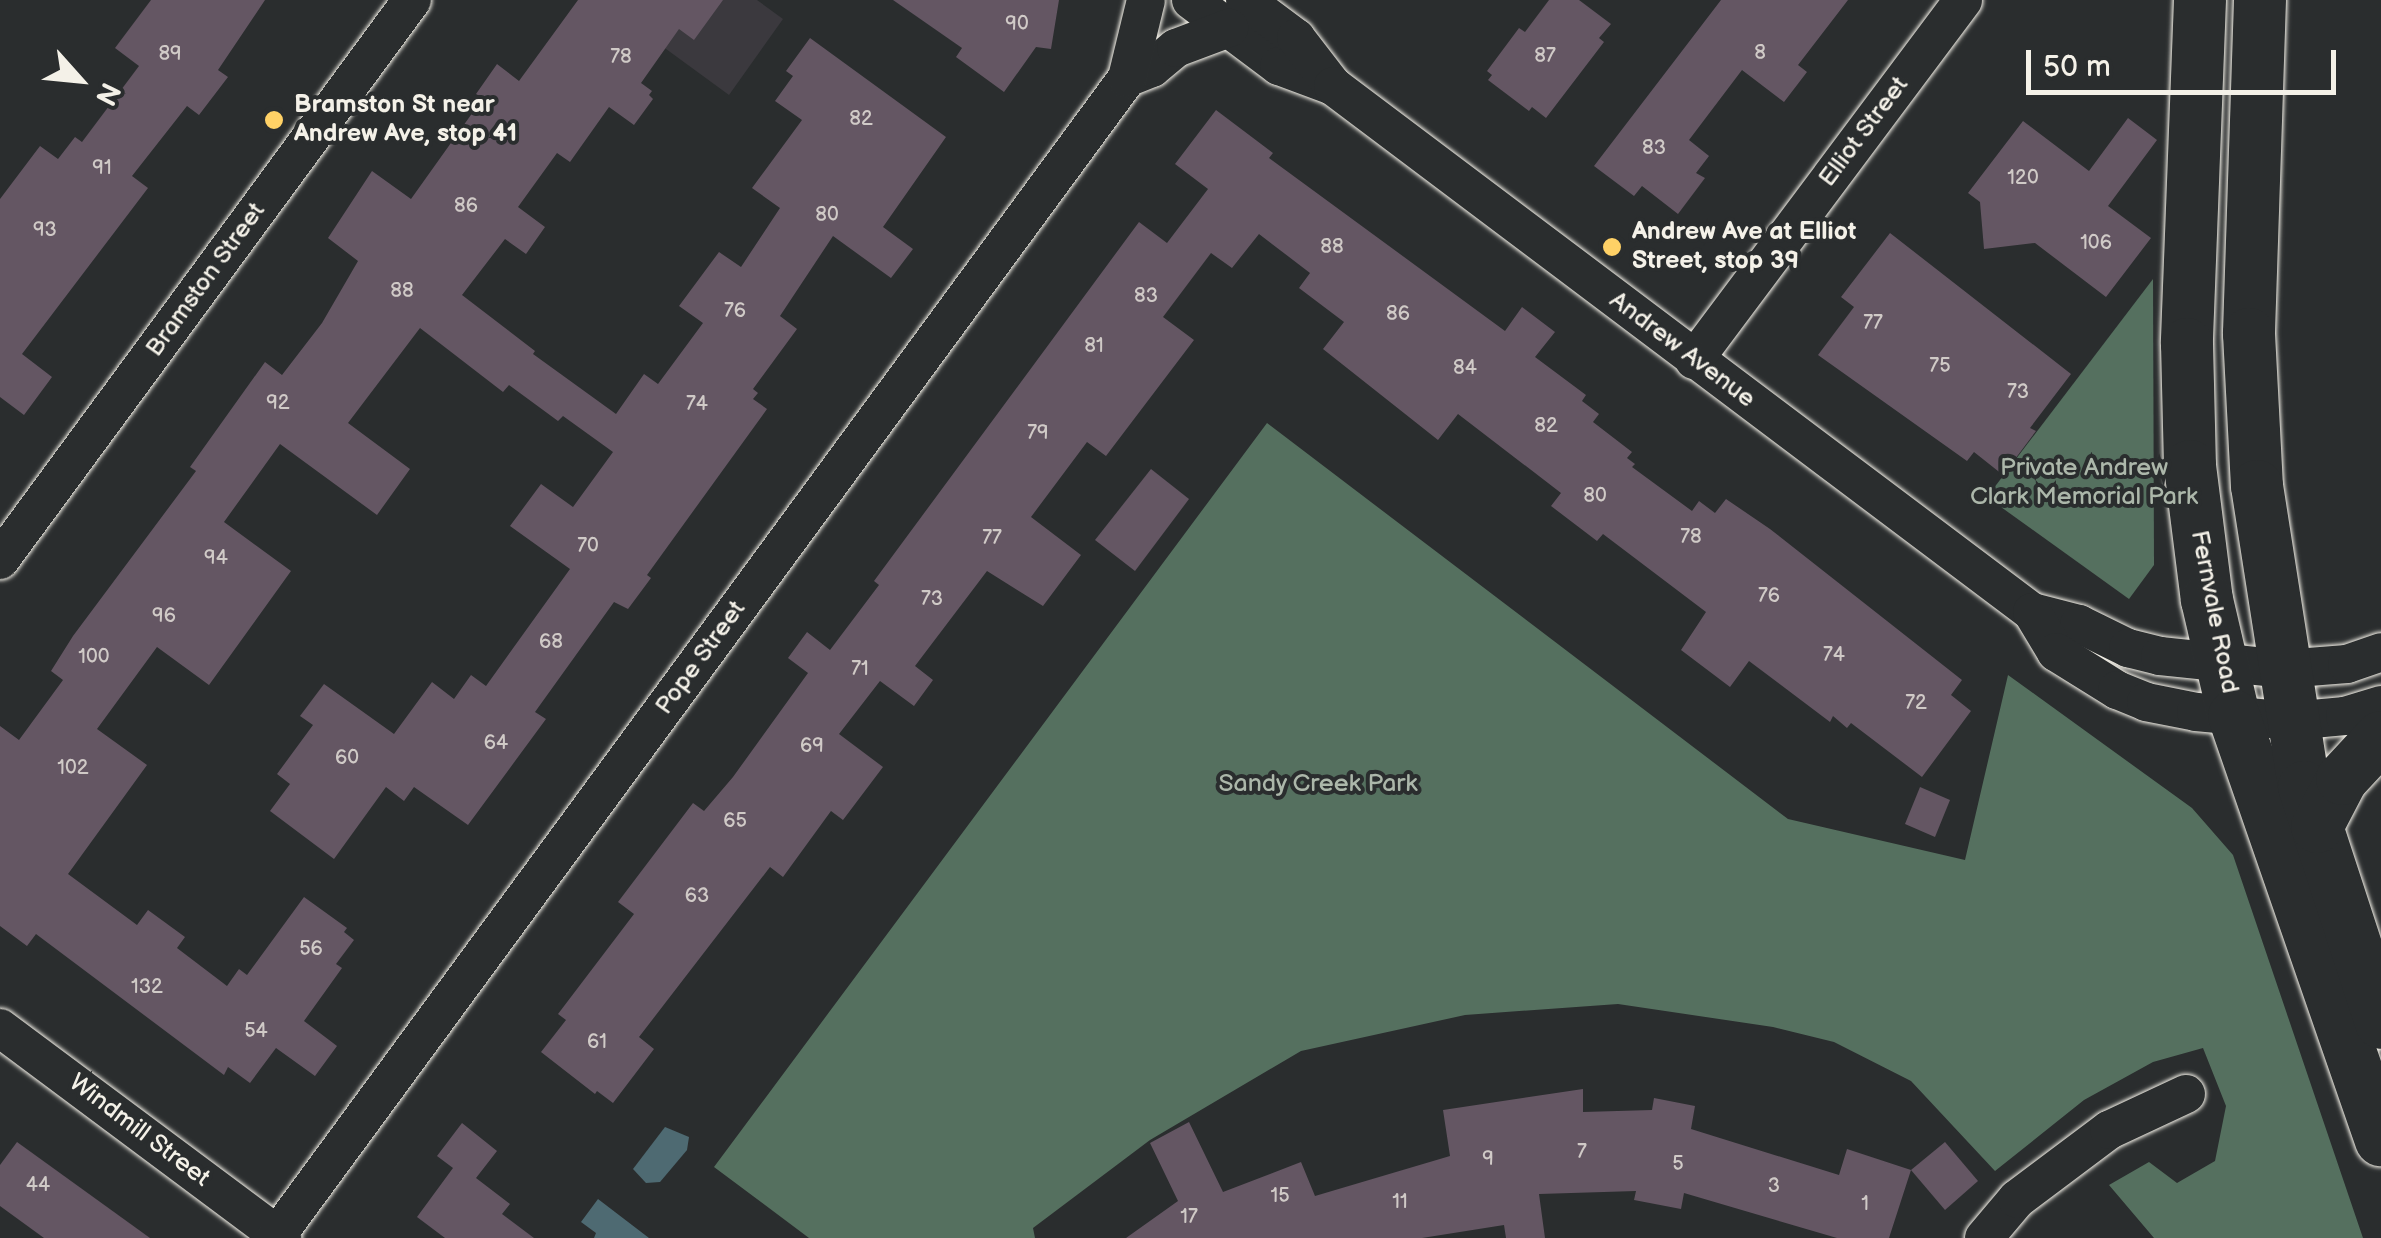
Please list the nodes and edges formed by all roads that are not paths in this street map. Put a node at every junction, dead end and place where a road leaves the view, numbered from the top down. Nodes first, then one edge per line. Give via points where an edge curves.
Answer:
1 (412, 0) edge
2 (1146, 0) edge
3 (1191, 0) edge
4 (1962, 0) edge
5 (2200, 0) edge
6 (2260, 0) edge
7 (1246, 9) edge
8 (1128, 78) junction
9 (1694, 360) junction
10 (0, 560) edge
11 (2032, 612) junction
12 (2381, 652) edge
13 (2220, 662) junction
14 (2283, 669) junction
15 (2381, 705) edge
16 (2234, 716) junction
17 (2291, 721) junction
18 (2381, 737) edge
19 (2317, 827) junction
20 (2381, 1022) edge
21 (0, 1028) edge
22 (2186, 1094) dead end
23 (2381, 1140) edge
24 (278, 1237) edge
25 (1984, 1238) edge

1 - 10 street, Bramston Street
2 - 8 street, Pope Street
3 - 7 street, Andrew Avenue
4 - 9 street, Elliot Street
5 - 13 street, Fernvale Road via 2187,344 2190,466
6 - 14 street via 2251,397
7 - 8 street, Pope Street
7 - 9 street, Andrew Avenue via 1279,66 1333,86
8 - 24 street, Pope Street
9 - 11 street, Andrew Avenue
11 - 13 street, Andrew Avenue via 2079,624 2128,648
11 - 16 street, Andrew Avenue via 2056,652 2117,690 2181,710
12 - 14 street, Andrew Avenue via 2347,664
13 - 14 street, Andrew Avenue
13 - 16 street, Fernvale Road
14 - 17 street
15 - 17 street, Andrew Avenue
16 - 17 street, Andrew Avenue
16 - 23 street, Fernvale Road
17 - 19 street
18 - 19 street via 2342,779
19 - 20 street
21 - 24 street, Windmill Street
22 - 25 street via 2109,1130 2017,1199

